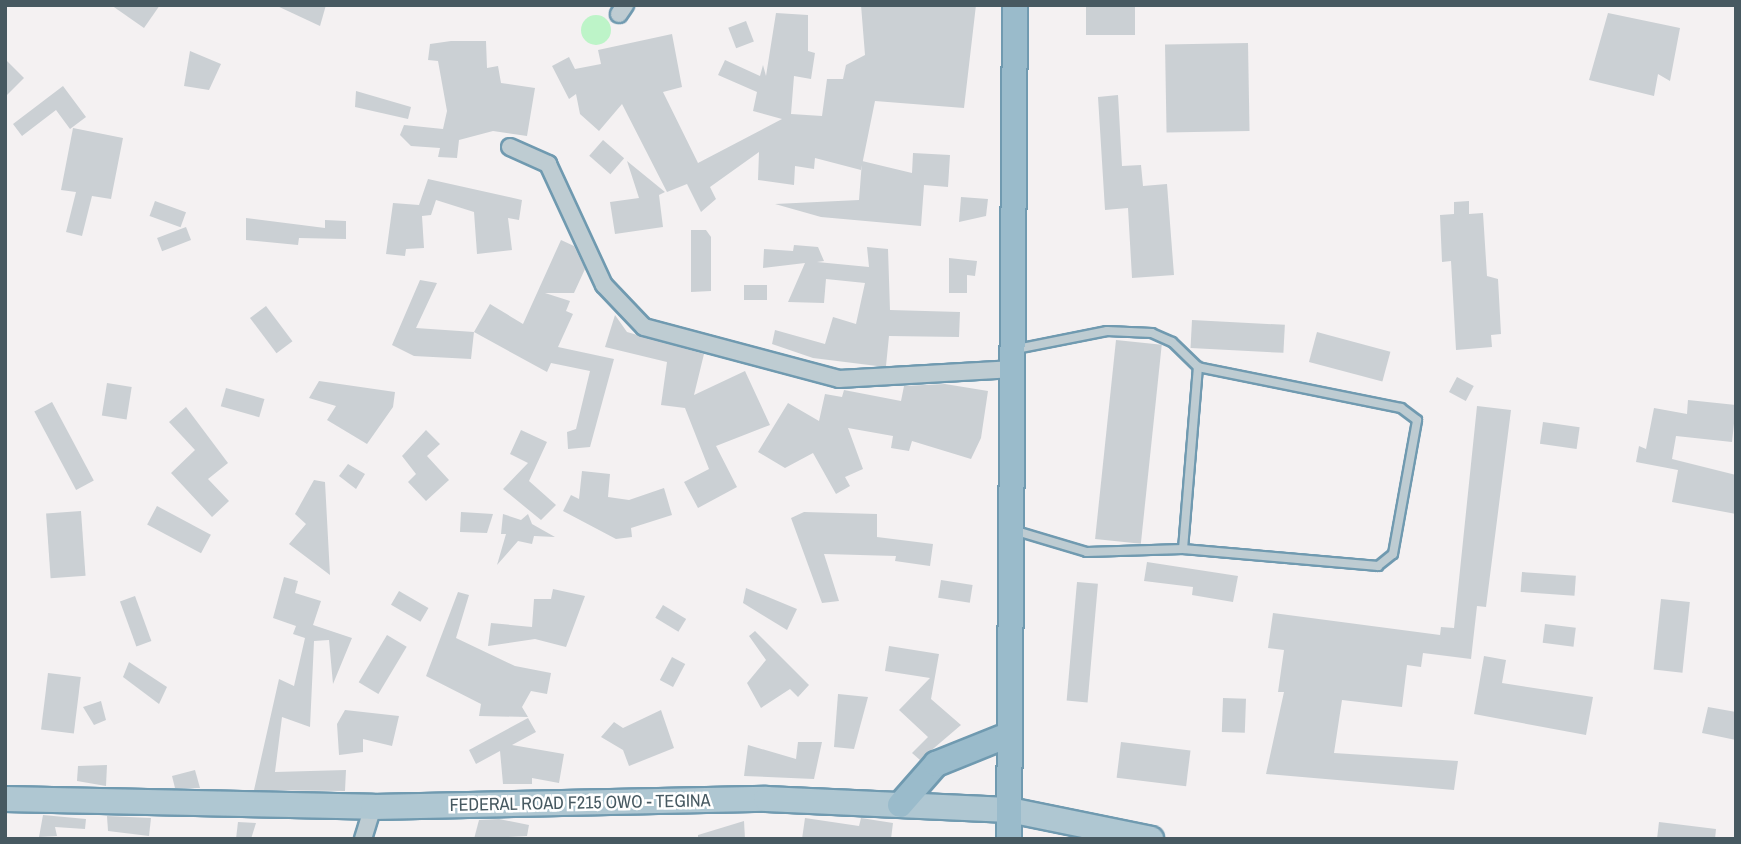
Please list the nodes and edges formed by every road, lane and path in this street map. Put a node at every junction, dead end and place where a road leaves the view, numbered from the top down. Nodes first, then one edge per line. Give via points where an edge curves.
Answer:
1 (1015, 5) edge
2 (510, 147) dead end
3 (1010, 359) junction
4 (1198, 367) junction
5 (1008, 529) junction
6 (1184, 550) junction
7 (1008, 734) junction
8 (5, 799) edge
9 (900, 804) junction
10 (373, 807) junction
11 (1009, 810) junction
12 (363, 839) edge
13 (1009, 839) edge
14 (1151, 839) edge

1 - 3 highway
2 - 3 street via 548,164 607,291 644,327 839,379
3 - 4 lane via 1107,331 1152,333 1172,342
3 - 5 highway
4 - 6 lane
4 - 6 lane via 1401,408 1418,420 1387,564
5 - 6 lane via 1087,552
5 - 7 highway
7 - 9 highway via 936,764
7 - 11 highway
8 - 10 main road, FEDERAL ROAD F215 OWO - TEGINA
9 - 10 main road, FEDERAL ROAD F215 OWO - TEGINA via 766,799
9 - 11 main road, FEDERAL ROAD F215 OWO - TEGINA
10 - 12 street
11 - 13 highway
11 - 14 main road, FEDERAL ROAD F215 OWO - TEGINA

